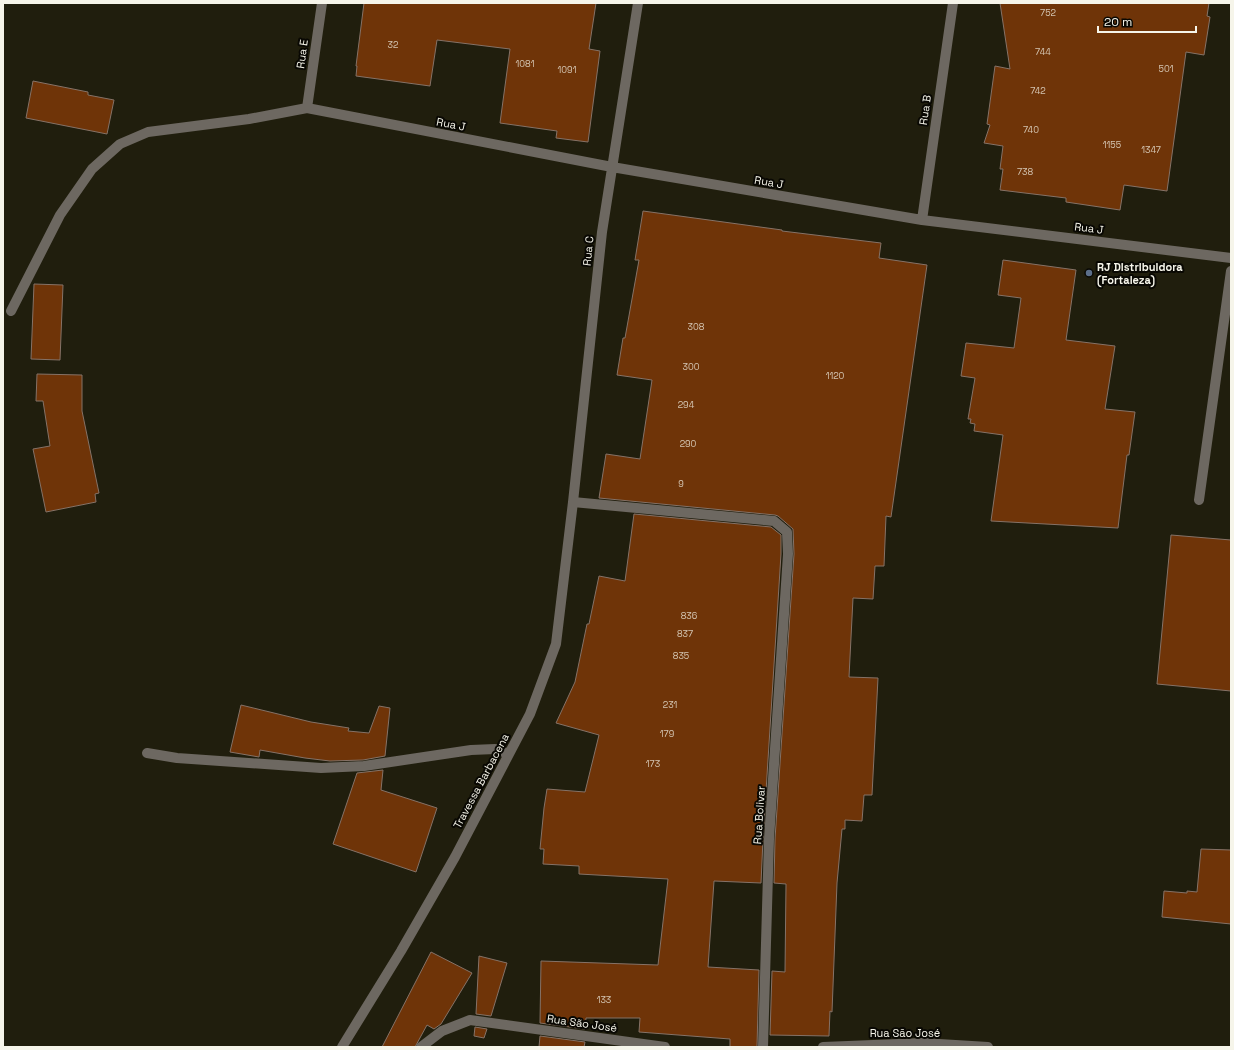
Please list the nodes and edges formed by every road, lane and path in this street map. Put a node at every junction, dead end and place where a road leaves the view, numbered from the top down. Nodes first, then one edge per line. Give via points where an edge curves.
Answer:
1 (322, 3) edge
2 (638, 3) edge
3 (953, 3) edge
4 (306, 108) junction
5 (612, 167) junction
6 (922, 220) junction
7 (1231, 258) edge
8 (1231, 271) edge
9 (11, 311) dead end
10 (1199, 500) dead end
11 (573, 502) junction
12 (147, 753) dead end
13 (509, 754) junction
14 (342, 1047) edge
15 (421, 1047) edge
16 (665, 1047) edge
17 (763, 1047) edge
18 (823, 1047) edge
19 (988, 1047) edge

1 - 4 street, Rua E
2 - 5 street, Rua C
3 - 6 street, Rua B
4 - 5 street, Rua J
4 - 9 street via 249,119 148,132 120,144 92,169 60,215
5 - 6 street, Rua J
5 - 11 street, Rua C via 602,232
6 - 7 street, Rua J
8 - 10 street
11 - 13 street, Travessa Barbacena via 556,644 530,714
11 - 17 street, Rua Bolivar via 774,521 787,532 788,554 769,839
12 - 13 street via 177,758 321,768 364,766 471,750 494,749
13 - 14 street, Travessa Barbacena via 455,857
15 - 16 street, Rua São José via 442,1031 470,1020
18 - 19 street, Rua São José via 923,1043

